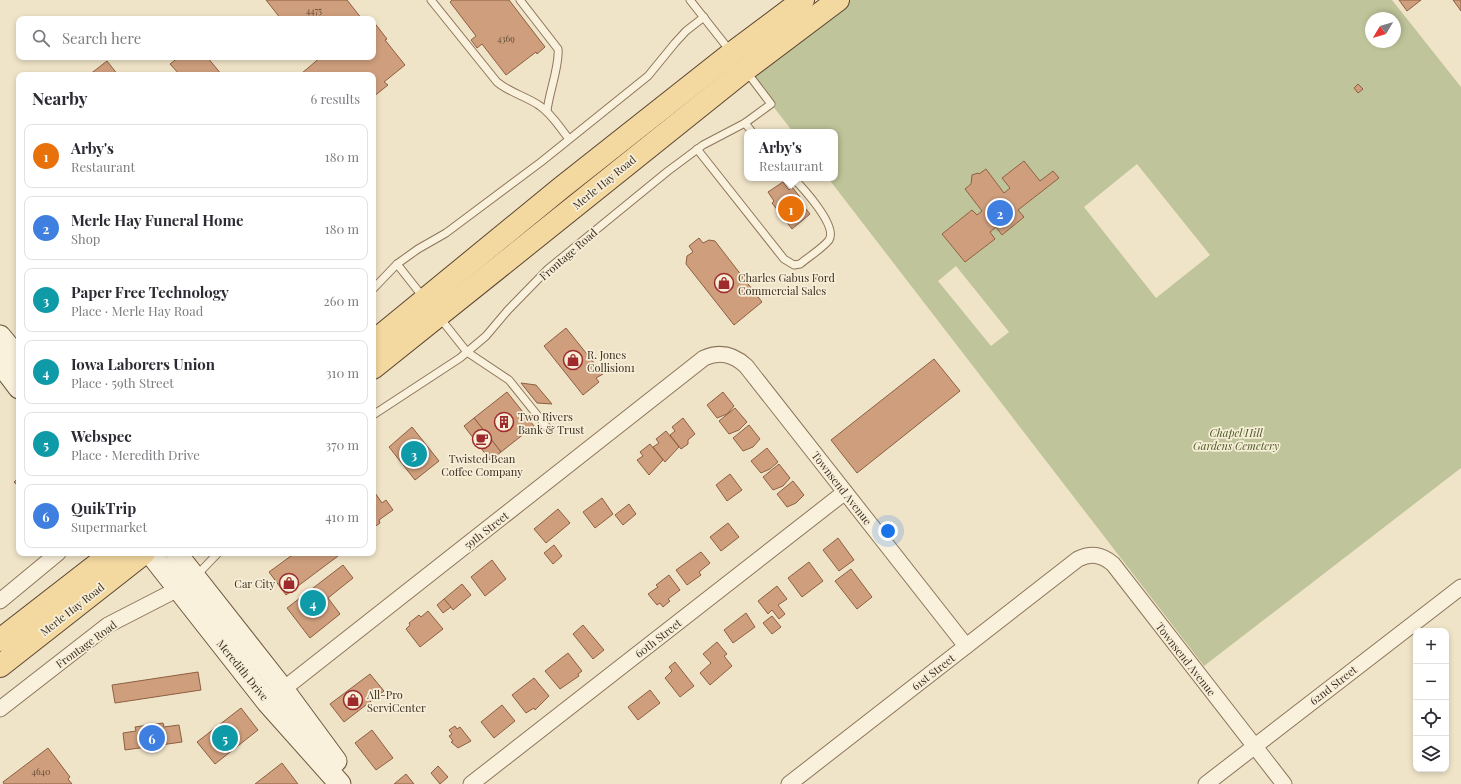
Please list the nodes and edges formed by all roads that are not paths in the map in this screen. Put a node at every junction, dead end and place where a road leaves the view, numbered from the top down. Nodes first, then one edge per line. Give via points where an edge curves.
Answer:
1 (520, 0) edge
2 (690, 0) edge
3 (802, 0) edge
4 (838, 0) edge
5 (435, 1) edge
6 (704, 17) junction
7 (738, 61) junction
8 (547, 111) junction
9 (745, 122) junction
10 (750, 129) edge
11 (569, 139) junction
12 (697, 149) junction
13 (795, 181) edge
14 (397, 264) junction
15 (376, 286) edge
16 (431, 307) junction
17 (0, 336) edge
18 (376, 340) edge
19 (467, 352) junction
20 (16, 355) edge
21 (704, 358) joint
22 (0, 363) edge
23 (376, 365) edge
24 (16, 384) edge
25 (376, 412) edge
26 (550, 432) dead end
27 (845, 492) junction
28 (54, 556) edge
29 (108, 556) edge
30 (140, 556) edge
31 (152, 556) edge
32 (178, 556) edge
33 (215, 556) edge
34 (1078, 560) joint
35 (195, 576) junction
36 (178, 589) junction
37 (1459, 593) edge
38 (0, 601) edge
39 (0, 640) edge
40 (966, 646) junction
41 (0, 666) edge
42 (275, 695) junction
43 (0, 709) edge
44 (1255, 746) junction
45 (340, 784) edge
46 (353, 784) edge
47 (471, 784) edge
48 (789, 784) edge
49 (1206, 784) edge
50 (1284, 784) edge

1 - 8 lane via 558,49 559,56 549,92
2 - 6 lane
3 - 7 main road, Merle Hay Road
4 - 7 main road, Merle Hay Road
5 - 8 lane via 496,82
6 - 7 lane
6 - 11 lane via 686,31 648,76
7 - 9 lane, Frontage Road via 771,104
7 - 16 main road, Merle Hay Road via 561,188
8 - 11 lane
9 - 10 lane
9 - 12 lane, Frontage Road
11 - 14 lane via 446,233
12 - 13 lane via 784,259 794,265 800,264 829,240 830,232 826,219
12 - 19 lane, Frontage Road via 548,270 486,336
14 - 15 lane
14 - 16 lane
16 - 18 main road, Merle Hay Road
16 - 19 lane
16 - 23 main road, Merle Hay Road
17 - 20 main road
19 - 25 lane, Frontage Road
19 - 26 lane via 509,380
21 - 27 street, Townsend Avenue via 713,354 726,354 746,366
21 - 42 street, 59th Street
22 - 24 main road
27 - 40 street, Townsend Avenue
27 - 47 street, 60th Street
28 - 38 street
29 - 39 main road, Merle Hay Road
30 - 41 main road, Merle Hay Road
31 - 36 main road, Meredith Drive
32 - 35 main road, Meredith Drive
33 - 35 lane
34 - 40 street, 61st Street
34 - 44 street, Townsend Avenue via 1087,555 1095,555 1113,564
35 - 42 main road, Meredith Drive
36 - 42 main road, Meredith Drive
36 - 43 street, Frontage Road via 108,625
37 - 44 street, 62nd Street
40 - 48 street, 61st Street
42 - 45 main road, Meredith Drive
42 - 46 main road, Meredith Drive
44 - 49 street, 62nd Street
44 - 50 street, Townsend Avenue

